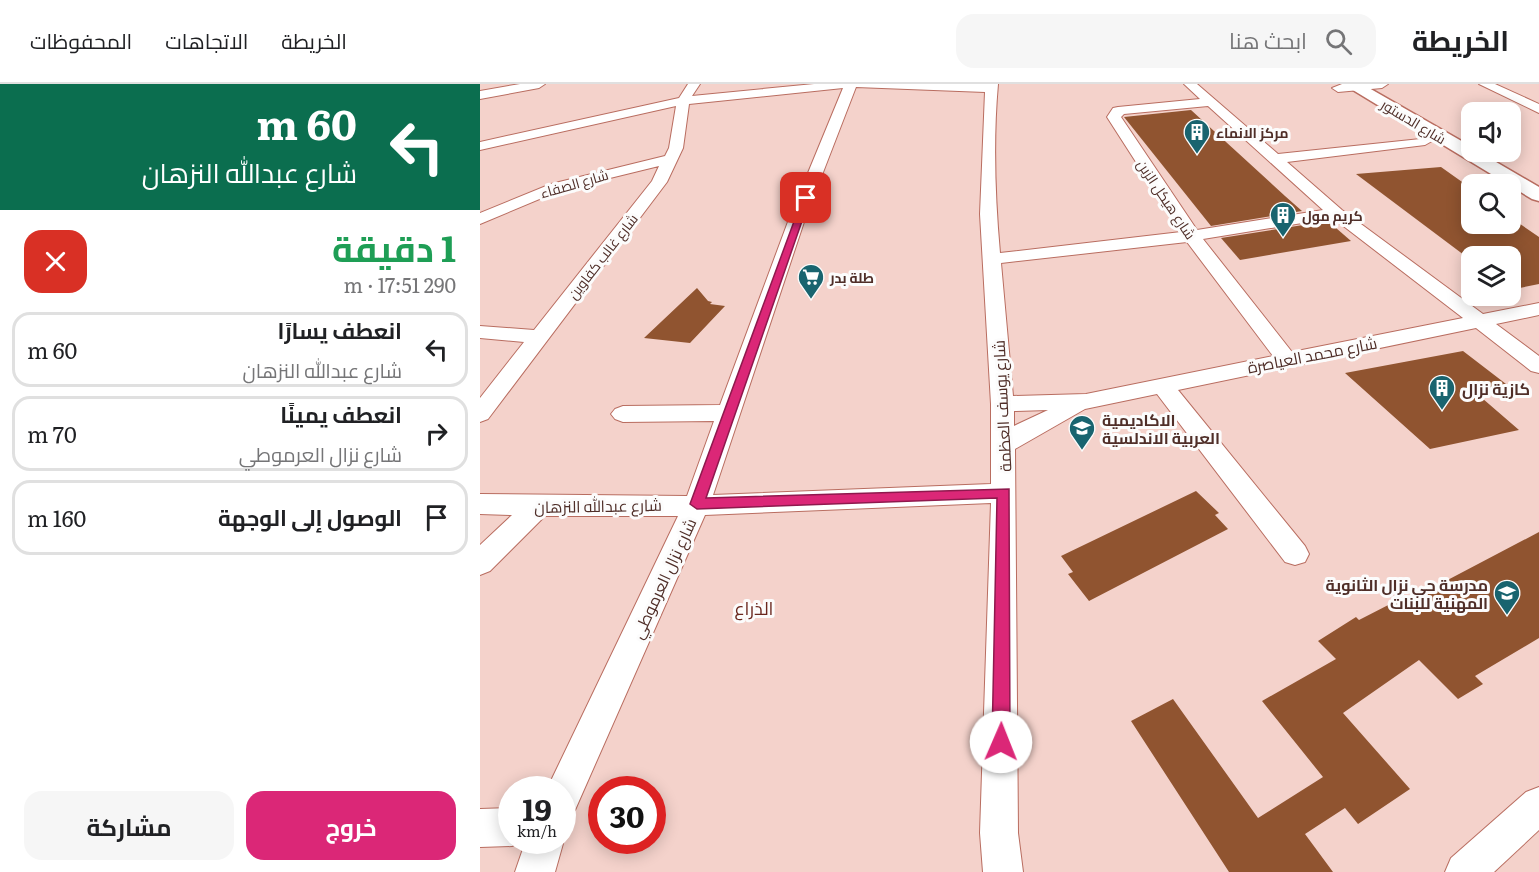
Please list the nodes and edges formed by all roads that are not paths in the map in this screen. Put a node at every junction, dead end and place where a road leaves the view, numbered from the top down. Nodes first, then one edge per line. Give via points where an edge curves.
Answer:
1 (539, 84) edge
2 (694, 84) edge
3 (850, 84) edge
4 (858, 84) edge
5 (1190, 84) edge
6 (1382, 84) edge
7 (1485, 84) edge
8 (991, 86) edge
9 (1344, 86) edge
10 (480, 96) edge
11 (683, 101) junction
12 (1212, 102) junction
13 (1539, 109) edge
14 (1425, 141) junction
15 (480, 147) edge
16 (672, 159) junction
17 (1276, 159) junction
18 (1480, 174) edge
19 (1539, 195) edge
20 (1521, 199) edge
21 (1539, 210) edge
22 (1336, 213) junction
23 (480, 219) edge
24 (1192, 236) junction
25 (992, 259) junction
26 (1539, 309) edge
27 (1483, 321) junction
28 (480, 332) edge
29 (538, 337) junction
30 (1286, 359) junction
31 (1539, 366) edge
32 (1162, 385) junction
33 (1086, 401) junction
34 (1002, 404) junction
35 (730, 413) junction
36 (480, 414) edge
37 (623, 414) dead end
38 (1003, 446) junction
39 (1005, 493) junction
40 (480, 504) edge
41 (697, 504) junction
42 (538, 507) junction
43 (1295, 555) dead end
44 (480, 563) edge
45 (572, 776) edge
46 (1539, 805) edge
47 (498, 827) edge
48 (480, 828) edge
49 (541, 854) edge
50 (535, 872) edge
51 (1004, 872) edge
52 (1465, 872) edge

1 - 10 street
2 - 11 street, شارع غالب كفاوين
3 - 11 street
3 - 35 street, شارع نزال العرموطي via 797,219
4 - 8 street
5 - 12 street
6 - 9 street
7 - 13 street
8 - 25 street, شارع يوسف العظمة via 988,214
9 - 14 main road, شارع الدستور
9 - 19 main road, شارع الدستور
11 - 15 street
11 - 16 street, شارع غالب كفاوين via 680,134
12 - 17 street
12 - 24 street, شارع هيكل الزبن via 1124,110 1114,117
14 - 17 street
14 - 18 main road, شارع الدستور
16 - 23 street, شارع الصفاء via 556,187
16 - 29 street, شارع غالب كفاوين via 659,182
17 - 22 street
20 - 21 main road
22 - 24 street
22 - 27 street
24 - 25 street
24 - 30 street, شارع هيكل الزبن
25 - 34 street, شارع يوسف العظمة
26 - 27 street, شارع محمد العياصرة
27 - 30 street, شارع محمد العياصرة
27 - 31 street
28 - 29 street
29 - 36 street, شارع غالب كفاوين
30 - 32 street, شارع محمد العياصرة
32 - 33 street, شارع محمد العياصرة
32 - 43 street
33 - 34 street, شارع محمد العياصرة
33 - 38 street, شارع محمد العياصرة via 1026,430
34 - 38 street, شارع يوسف العظمة
35 - 37 street
35 - 41 street, شارع نزال العرموطي
38 - 39 street, شارع يوسف العظمة
39 - 41 street, شارع عبدالله النزهان
39 - 51 street, شارع يوسف العظمة via 999,833
40 - 42 street, شارع عبدالله النزهان
41 - 42 street, شارع عبدالله النزهان
41 - 45 street, شارع نزال العرموطي
42 - 44 street
46 - 52 street
47 - 48 street
49 - 50 street

